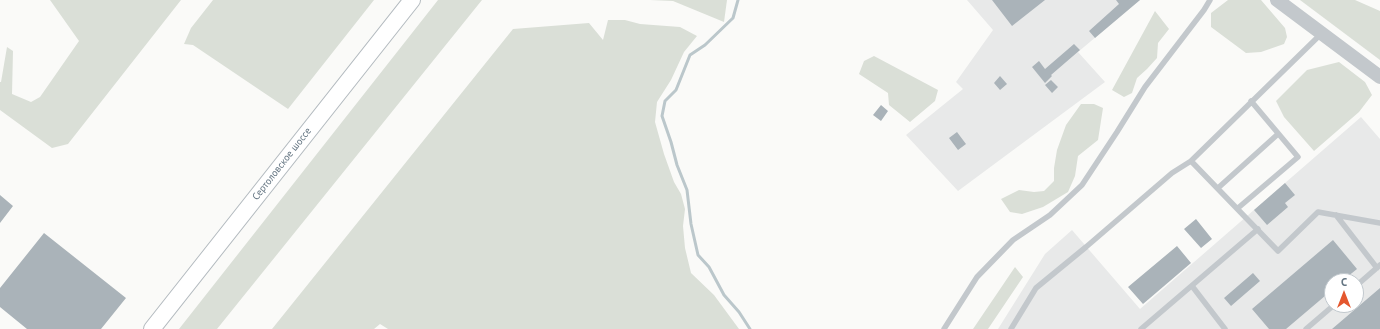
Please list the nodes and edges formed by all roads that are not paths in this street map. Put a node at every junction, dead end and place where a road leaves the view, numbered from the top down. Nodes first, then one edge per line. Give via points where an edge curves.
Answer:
1 (412, 0) edge
2 (1210, 0) edge
3 (1277, 0) edge
4 (1321, 33) junction
5 (1380, 77) edge
6 (1251, 101) junction
7 (1278, 134) junction
8 (1191, 160) junction
9 (1218, 188) junction
10 (1238, 208) junction
11 (1336, 215) junction
12 (1380, 222) edge
13 (1258, 229) junction
14 (1378, 266) edge
15 (1364, 279) edge
16 (1192, 286) junction
17 (1325, 313) edge
18 (152, 329) edge
19 (944, 329) edge
20 (1010, 329) edge
21 (1141, 329) edge
22 (1225, 329) edge
23 (1306, 329) edge

1 - 18 main road, Сертоловское шоссе
2 - 19 lane via 1145,87 1082,185 1050,215 1012,240 977,277
3 - 4 street
4 - 5 street
4 - 6 lane
6 - 7 lane
6 - 8 lane
7 - 9 lane
7 - 10 lane via 1298,157
8 - 9 lane
8 - 20 lane via 1036,288
9 - 10 lane
10 - 13 lane
11 - 12 lane
11 - 13 lane via 1318,212 1278,251
11 - 14 lane
13 - 16 lane
14 - 15 lane
16 - 21 lane
16 - 22 lane
17 - 23 lane

